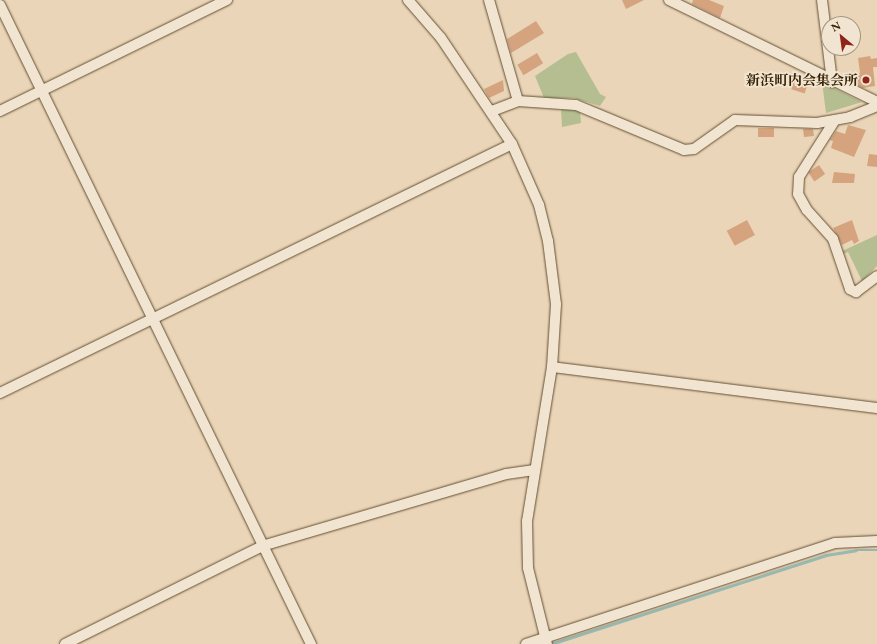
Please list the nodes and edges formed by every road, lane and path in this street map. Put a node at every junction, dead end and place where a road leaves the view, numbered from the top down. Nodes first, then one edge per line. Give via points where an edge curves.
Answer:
1 (227, 0) edge
2 (408, 0) edge
3 (488, 0) edge
4 (670, 0) edge
5 (822, 0) edge
6 (0, 5) edge
7 (832, 82) junction
8 (42, 90) junction
9 (518, 101) junction
10 (877, 102) edge
11 (877, 106) edge
12 (0, 111) edge
13 (492, 111) junction
14 (835, 120) junction
15 (512, 144) junction
16 (877, 276) edge
17 (150, 319) junction
18 (552, 367) junction
19 (0, 393) edge
20 (877, 408) edge
21 (535, 470) junction
22 (877, 541) edge
23 (262, 546) junction
24 (546, 640) edge
25 (65, 644) edge
26 (310, 644) edge
27 (526, 644) edge

1 - 8 street
2 - 13 street via 441,38
3 - 9 street
4 - 7 street
5 - 7 street
6 - 8 street
7 - 10 street
8 - 12 street
8 - 17 street
9 - 13 street
9 - 14 street via 576,104 684,150 694,149 735,120 817,123
11 - 14 street
13 - 15 street
14 - 16 street via 799,177 798,194 807,210 833,239 850,289 856,292
15 - 17 street
15 - 18 street via 539,205 548,241 556,304
17 - 19 street
17 - 23 street
18 - 20 street
18 - 21 street
21 - 23 street via 506,474
21 - 24 street via 526,521 528,568
22 - 24 street via 835,543
23 - 25 street
23 - 26 street
24 - 27 street

